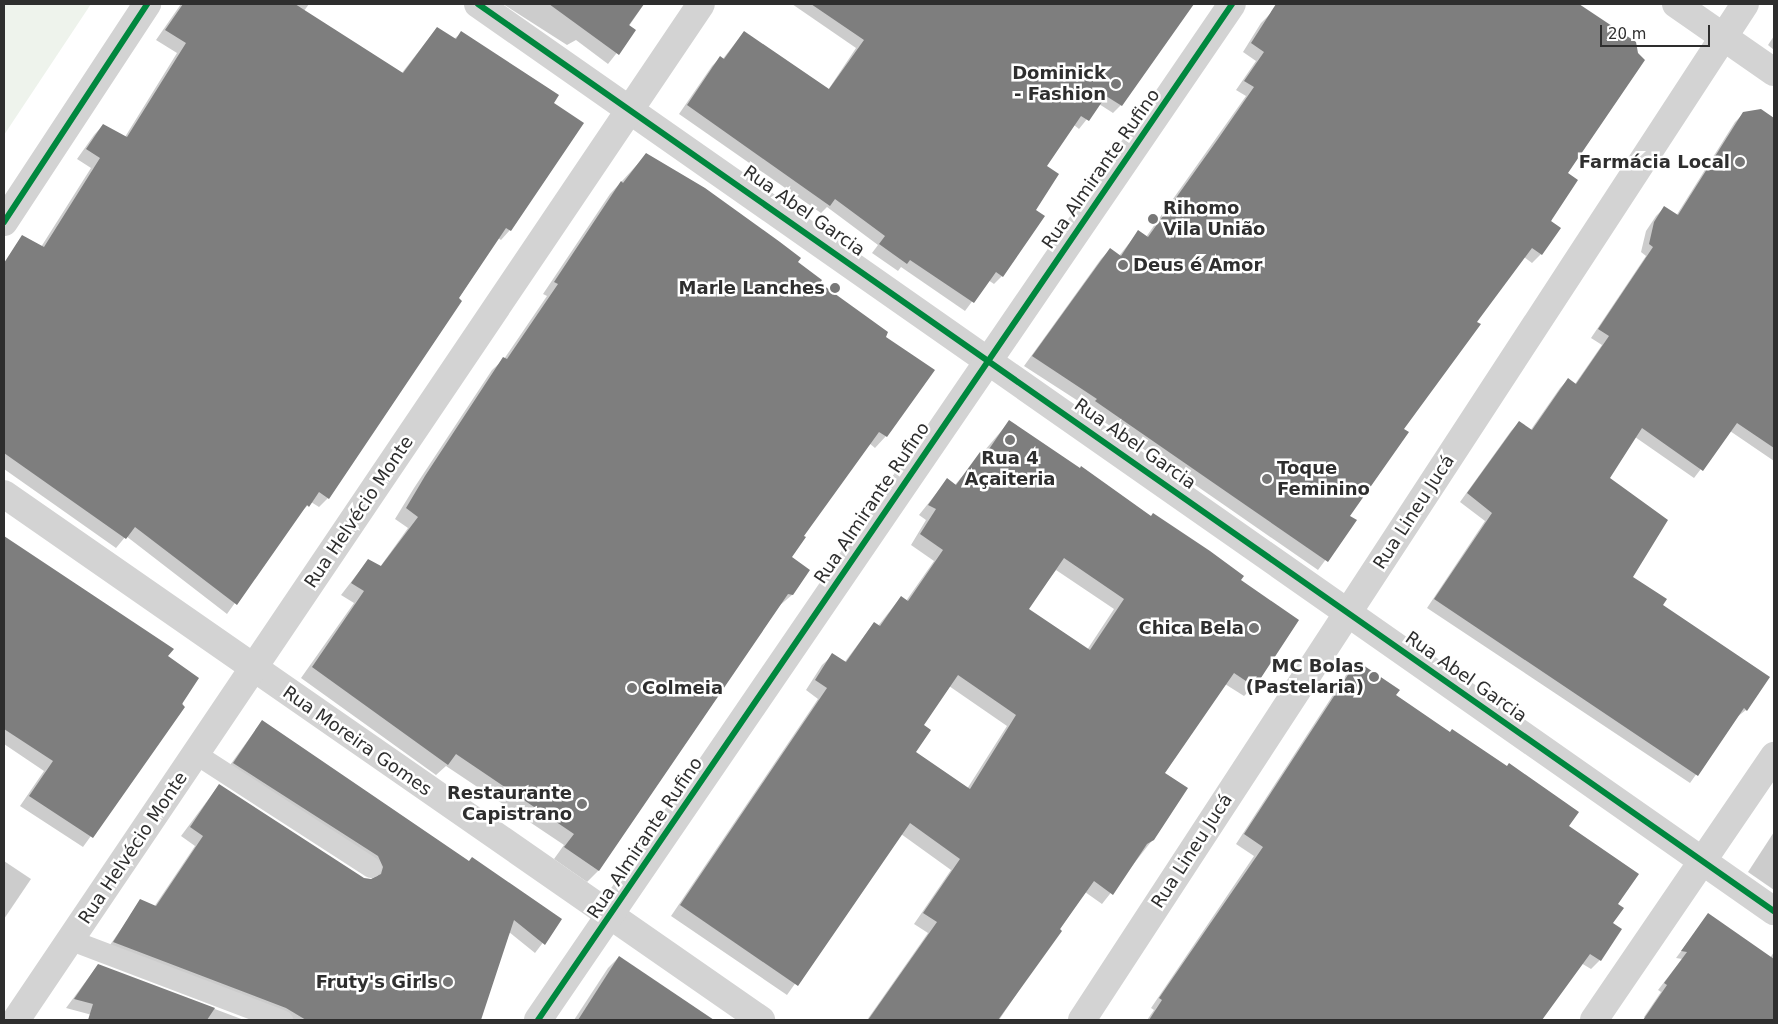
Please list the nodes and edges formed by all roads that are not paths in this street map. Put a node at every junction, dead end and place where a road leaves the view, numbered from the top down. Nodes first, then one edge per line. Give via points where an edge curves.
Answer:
1 (147, 4) edge
2 (478, 4) edge
3 (701, 4) edge
4 (1232, 4) edge
5 (1676, 4) edge
6 (1745, 4) edge
7 (1723, 37) junction
8 (1774, 72) edge
9 (630, 108) junction
10 (4, 222) edge
11 (988, 358) junction
12 (4, 494) edge
13 (1348, 614) junction
14 (254, 668) junction
15 (196, 754) junction
16 (1774, 756) edge
17 (1703, 861) junction
18 (371, 867) dead end
19 (1774, 911) edge
20 (610, 917) junction
21 (71, 940) junction
22 (234, 1012) edge
23 (16, 1020) edge
24 (282, 1020) edge
25 (538, 1020) edge
26 (761, 1020) edge
27 (1082, 1020) edge
28 (1594, 1020) edge

1 - 10 street
2 - 9 street, Rua Abel Garcia
3 - 9 street, Rua Helvécio Monte
4 - 11 street, Rua Almirante Rufino
5 - 7 street
6 - 7 street, Rua Lineu Jucá
7 - 8 street
7 - 13 street, Rua Lineu Jucá
9 - 11 street, Rua Abel Garcia
9 - 14 street, Rua Helvécio Monte
11 - 13 street, Rua Abel Garcia
11 - 20 street, Rua Almirante Rufino
12 - 14 street, Rua Moreira Gomes
13 - 17 street, Rua Abel Garcia
13 - 27 street, Rua Lineu Jucá
14 - 15 street, Rua Helvécio Monte
14 - 20 street, Rua Moreira Gomes
15 - 18 lane
15 - 21 street, Rua Helvécio Monte
16 - 17 street
17 - 19 street, Rua Abel Garcia
17 - 28 street
20 - 25 street, Rua Almirante Rufino
20 - 26 street, Rua Moreira Gomes
21 - 22 lane
21 - 23 street, Rua Helvécio Monte
22 - 24 lane

